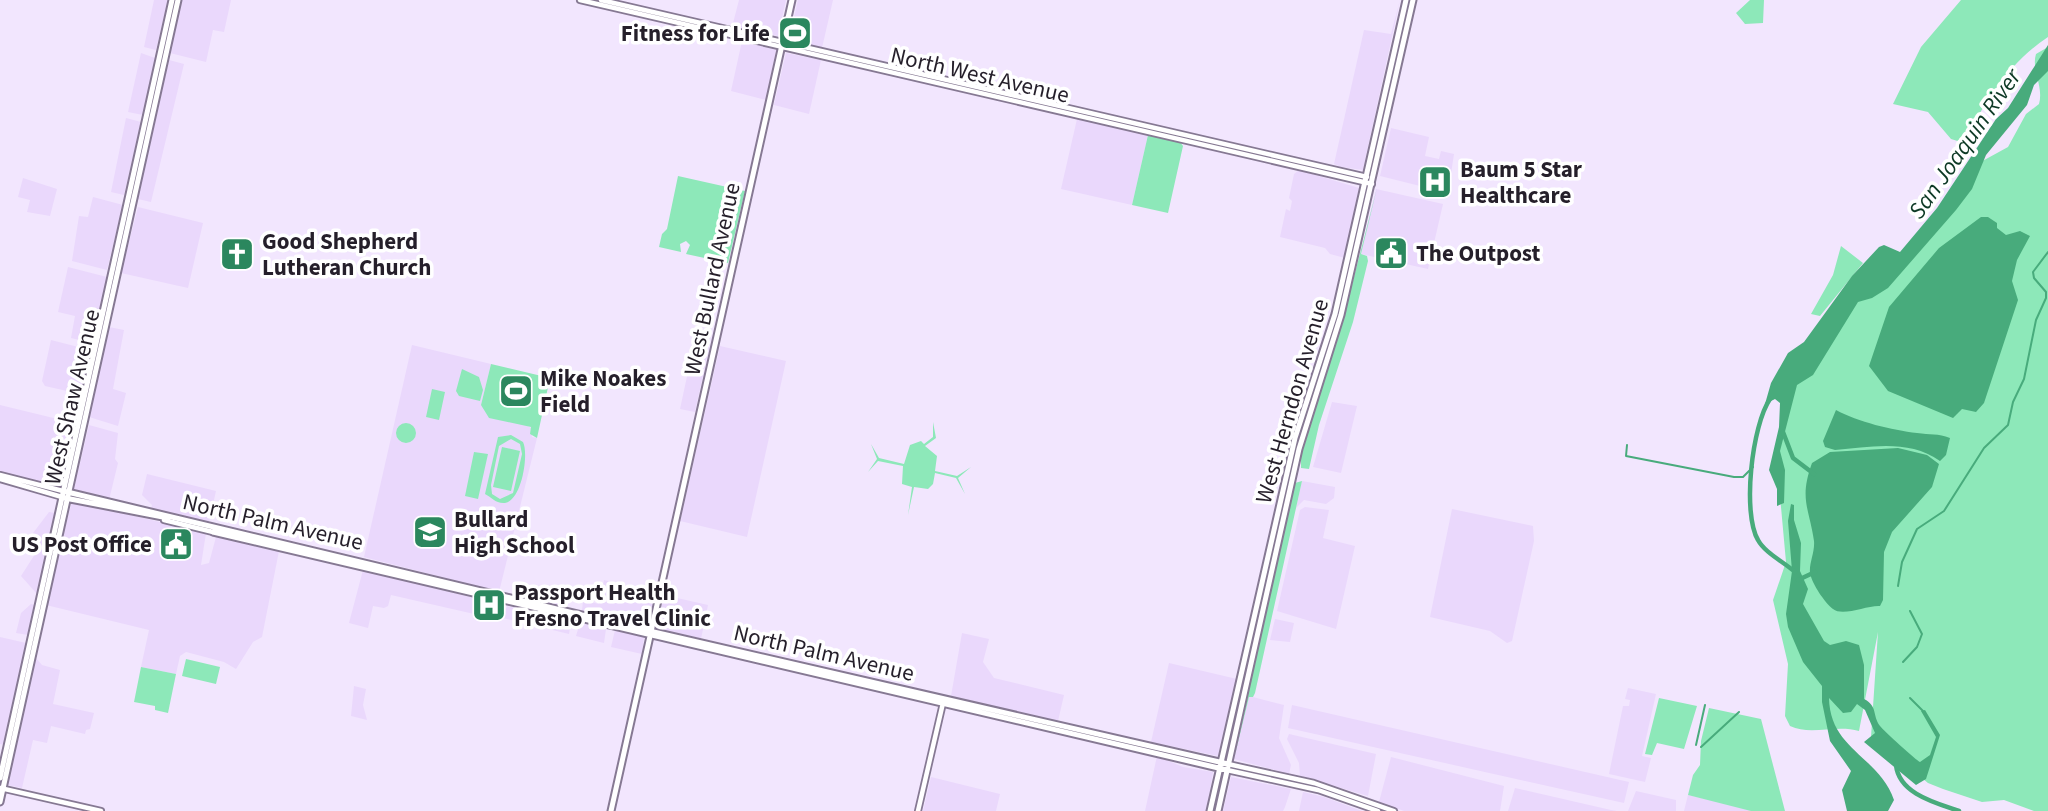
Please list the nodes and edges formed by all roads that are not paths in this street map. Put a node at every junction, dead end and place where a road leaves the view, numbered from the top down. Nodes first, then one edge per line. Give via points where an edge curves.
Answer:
1 (580, 0) edge
2 (601, 0) edge
3 (792, 0) edge
4 (1406, 0) edge
5 (1413, 0) edge
6 (176, 2) edge
7 (674, 22) junction
8 (719, 27) junction
9 (782, 44) junction
10 (1305, 165) junction
11 (1337, 170) junction
12 (1315, 171) junction
13 (1369, 180) junction
14 (82, 420) junction
15 (0, 477) edge
16 (65, 494) junction
17 (164, 520) junction
18 (199, 523) junction
19 (213, 532) joint
20 (49, 555) junction
21 (48, 582) junction
22 (439, 583) junction
23 (651, 634) junction
24 (683, 643) junction
25 (710, 644) junction
26 (943, 701) junction
27 (1004, 717) junction
28 (1040, 721) junction
29 (1115, 743) junction
30 (1153, 747) junction
31 (1224, 766) junction
32 (0, 778) edge
33 (1263, 779) junction
34 (1294, 779) junction
35 (1291, 785) junction
36 (1322, 786) junction
37 (1, 788) edge
38 (0, 802) edge
39 (101, 811) edge
40 (611, 811) edge
41 (918, 811) edge
42 (1210, 811) edge
43 (1218, 811) edge
44 (1378, 811) edge
45 (1394, 811) edge

1 - 7 main road, North West Avenue
2 - 8 main road, North West Avenue
3 - 9 main road, West Bullard Avenue
4 - 13 main road, West Herndon Avenue
5 - 13 main road, West Herndon Avenue
6 - 14 main road, West Shaw Avenue
6 - 14 main road, West Shaw Avenue via 84,395
7 - 8 main road
7 - 9 main road, North West Avenue
8 - 9 main road, North West Avenue
9 - 10 main road, North West Avenue
9 - 10 main road, North West Avenue via 1280,163
9 - 23 main road, West Bullard Avenue
10 - 11 main road, North West Avenue
10 - 12 main road, North West Avenue
11 - 12 main road
11 - 13 main road, North West Avenue
12 - 13 main road, North West Avenue
13 - 31 main road, West Herndon Avenue via 1335,314 1295,438
14 - 16 main road, West Shaw Avenue
14 - 16 main road, West Shaw Avenue
15 - 16 main road, North Palm Avenue
16 - 17 main road, North Palm Avenue
16 - 18 main road, North Palm Avenue
16 - 20 main road, West Shaw Avenue
16 - 21 main road, West Shaw Avenue
17 - 18 main road
17 - 19 main road, North Palm Avenue
18 - 22 main road, North Palm Avenue
19 - 22 main road, North Palm Avenue
20 - 21 main road
20 - 32 main road, West Shaw Avenue
21 - 37 main road, West Shaw Avenue
22 - 23 main road, North Palm Avenue
23 - 24 main road, North Palm Avenue
23 - 25 main road, North Palm Avenue
23 - 40 main road, West Bullard Avenue
24 - 25 main road
24 - 26 main road, North Palm Avenue
25 - 26 main road, North Palm Avenue
26 - 27 main road, North Palm Avenue
26 - 28 main road, North Palm Avenue
26 - 41 main road
27 - 28 main road
27 - 29 main road, North Palm Avenue
28 - 30 main road, North Palm Avenue
29 - 30 main road
29 - 31 main road, North Palm Avenue
30 - 31 main road, North Palm Avenue
31 - 33 main road, North Palm Avenue
31 - 34 main road, North Palm Avenue
31 - 42 main road, West Herndon Avenue
31 - 43 main road, West Herndon Avenue
33 - 34 main road
33 - 35 main road, North Palm Avenue
34 - 36 main road, North Palm Avenue
35 - 36 main road
35 - 44 main road, North Palm Avenue
36 - 45 main road, North Palm Avenue
37 - 38 main road, West Shaw Avenue
37 - 39 main road

